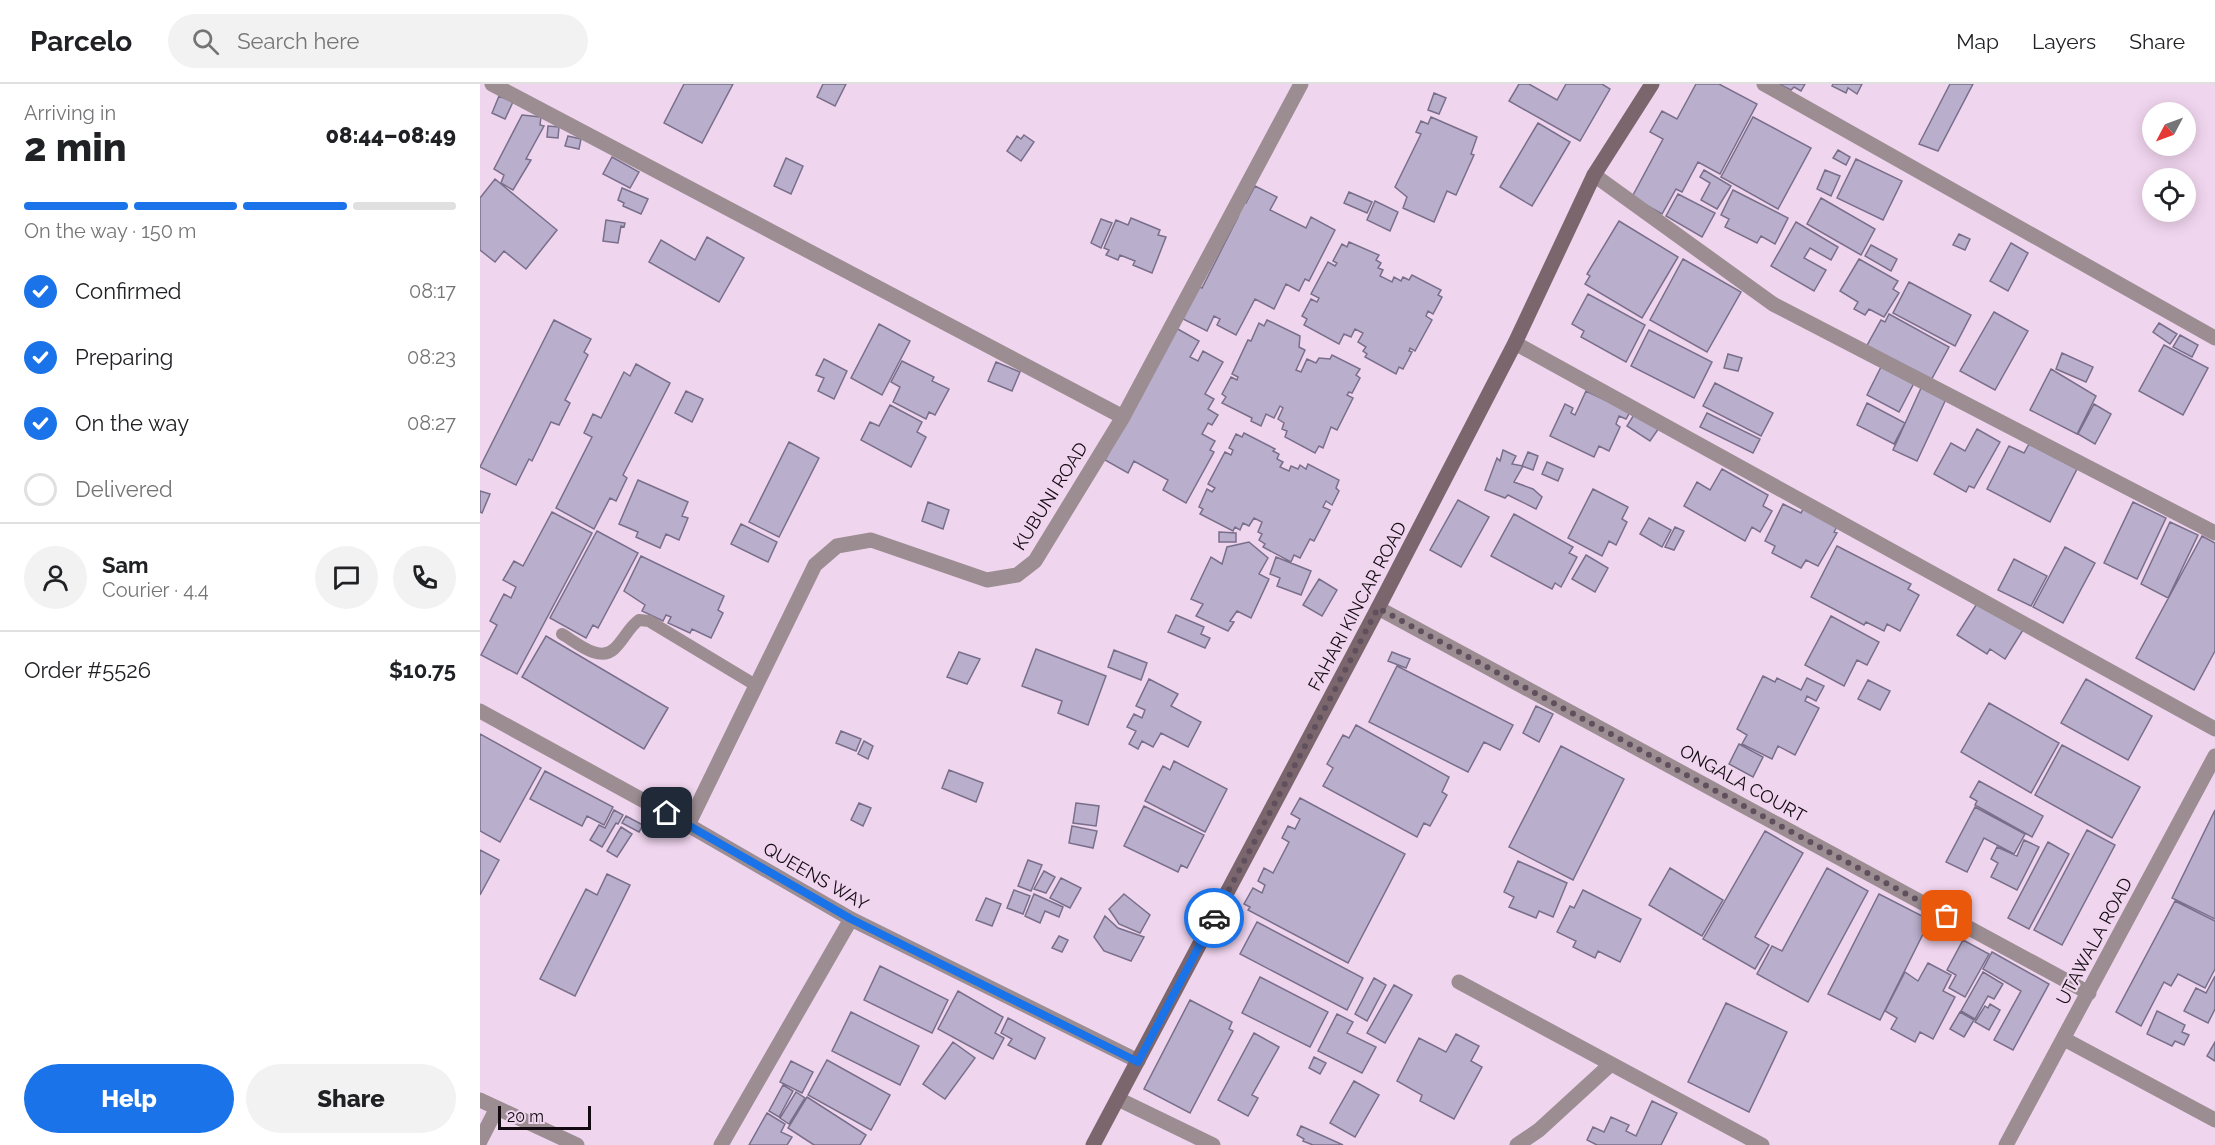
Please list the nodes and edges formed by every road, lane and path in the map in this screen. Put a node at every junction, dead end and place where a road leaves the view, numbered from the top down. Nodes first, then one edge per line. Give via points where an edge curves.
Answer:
1 (492, 84) edge
2 (1301, 84) edge
3 (1652, 84) edge
4 (1764, 84) edge
5 (1594, 175) junction
6 (2215, 338) edge
7 (1515, 343) junction
8 (1123, 417) junction
9 (2215, 533) edge
10 (1378, 608) junction
11 (562, 634) dead end
12 (757, 686) junction
13 (480, 711) edge
14 (2215, 729) edge
15 (2215, 756) edge
16 (688, 825) junction
17 (851, 919) junction
18 (1459, 982) dead end
19 (2089, 993) junction
20 (2064, 1039) junction
21 (1138, 1062) junction
22 (1611, 1064) junction
23 (1118, 1099) junction
24 (480, 1100) edge
25 (497, 1108) junction
26 (2215, 1120) edge
27 (480, 1141) edge
28 (577, 1145) edge
29 (721, 1145) edge
30 (1093, 1145) edge
31 (1214, 1145) edge
32 (1517, 1145) edge
33 (1762, 1145) edge
34 (2006, 1145) edge

1 - 8 street
2 - 8 street, KUBUNI ROAD
3 - 5 street, FAHARI KINCAR ROAD
4 - 6 street
5 - 7 street, FAHARI KINCAR ROAD
5 - 9 street via 1773,304
7 - 10 street, FAHARI KINCAR ROAD
7 - 14 street
8 - 12 street, KUBUNI ROAD via 1035,561 1017,575 987,580 871,540 837,546 815,565
10 - 19 street, ONGALA COURT
10 - 21 street, FAHARI KINCAR ROAD
11 - 12 lane via 604,654 614,649 630,626 639,620 649,621
12 - 16 street, KUBUNI ROAD
13 - 16 street, QUEENS WAY
15 - 19 street, UTAWALA ROAD
16 - 17 street, QUEENS WAY
17 - 21 street, QUEENS WAY
17 - 29 street
18 - 22 street
19 - 20 street, UTAWALA ROAD
20 - 26 street
20 - 34 street, UTAWALA ROAD
21 - 23 street, FAHARI KINCAR ROAD
22 - 32 street
22 - 33 street
23 - 30 street, FAHARI KINCAR ROAD
23 - 31 street
24 - 25 street
25 - 27 street
25 - 28 street

